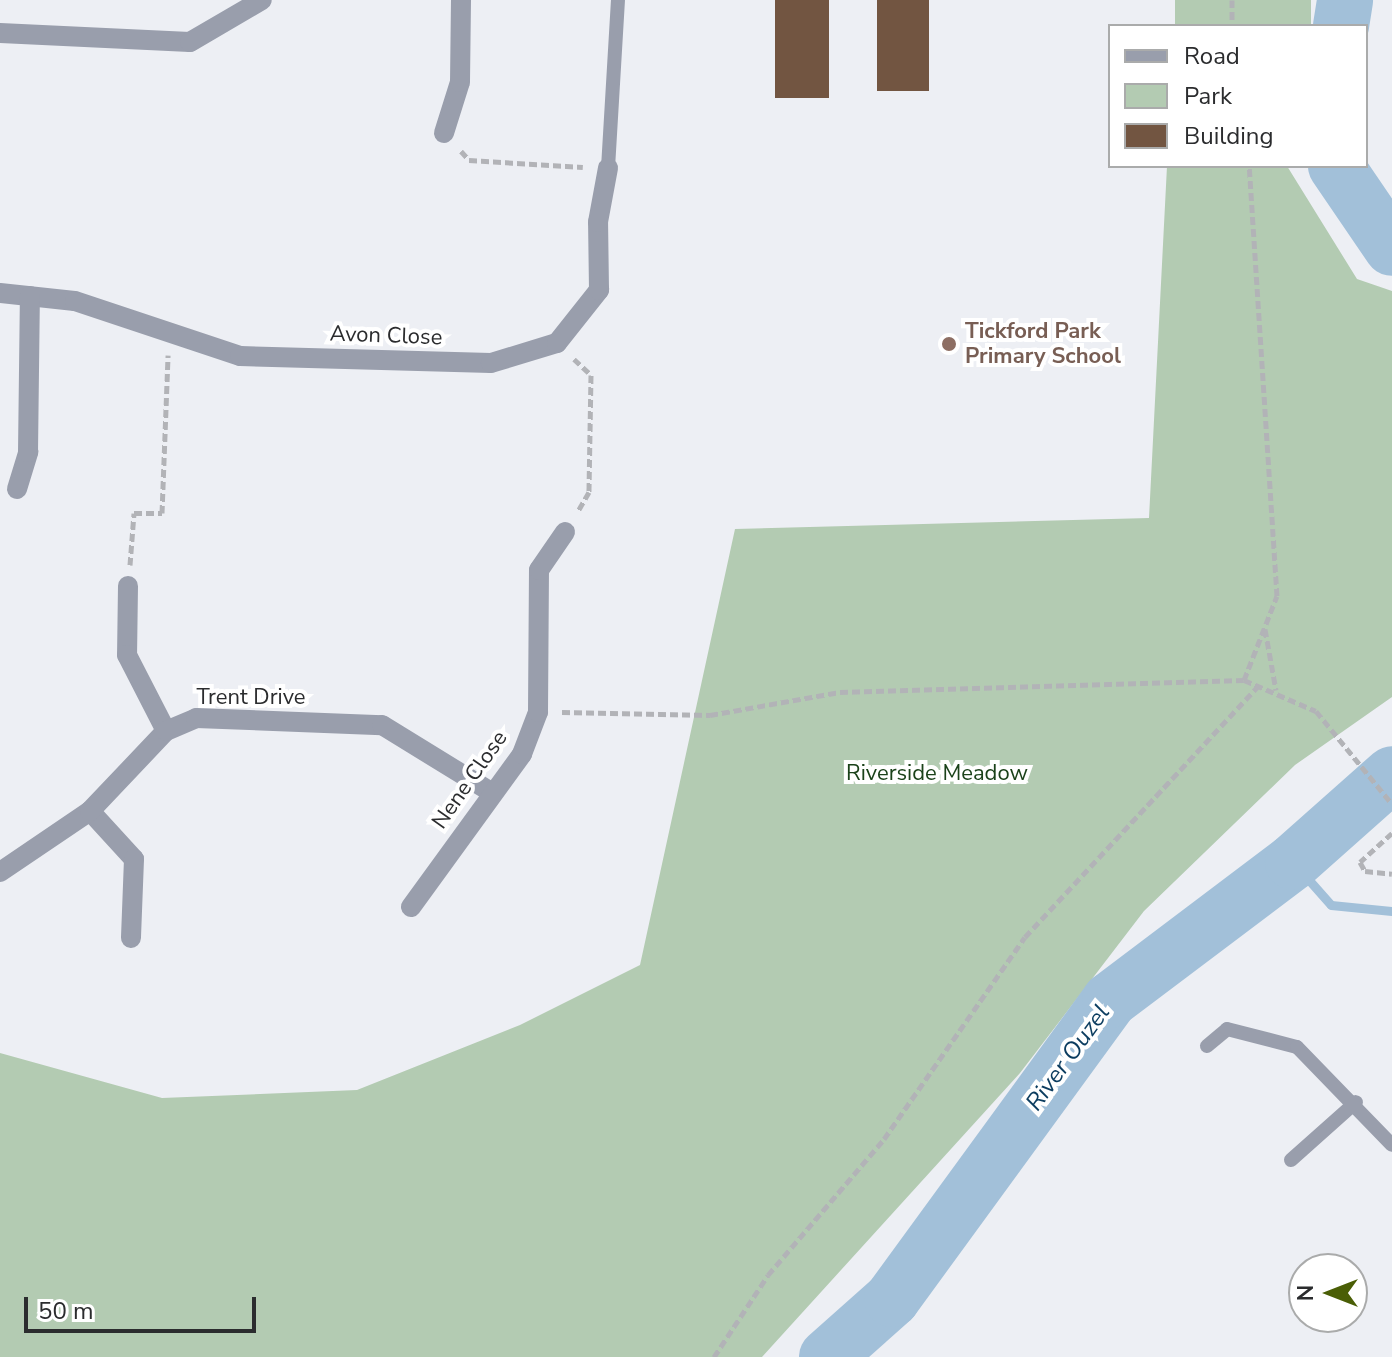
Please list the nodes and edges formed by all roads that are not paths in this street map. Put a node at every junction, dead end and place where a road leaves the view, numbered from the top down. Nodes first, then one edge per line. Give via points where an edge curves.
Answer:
1 (262, 0) edge
2 (461, 0) edge
3 (618, 0) edge
4 (0, 33) edge
5 (444, 133) road end
6 (608, 168) joint
7 (0, 293) edge
8 (30, 296) junction
9 (17, 489) dead end
10 (565, 532) road end
11 (128, 586) road end
12 (166, 731) junction
13 (491, 792) junction
14 (90, 811) junction
15 (0, 872) edge
16 (411, 907) dead end
17 (131, 938) dead end
18 (1207, 1046) dead end
19 (1356, 1102) junction
20 (1392, 1145) edge
21 (1291, 1160) dead end

1 - 4 street via 190,42
2 - 5 street via 460,82
3 - 6 lane
6 - 8 street, Avon Close via 598,222 599,290 557,343 491,363 240,356 75,301
7 - 8 street, Avon Close
8 - 9 street via 28,452
10 - 13 street, Nene Close via 539,570 538,712 522,754
11 - 12 street via 127,655
12 - 13 street, Trent Drive via 196,718 382,725
12 - 14 street, Trent Drive
13 - 16 street, Nene Close
14 - 15 street, Trent Drive
14 - 17 street via 134,859
18 - 19 lane via 1227,1029 1269,1034 1297,1047
19 - 20 lane
19 - 21 lane

